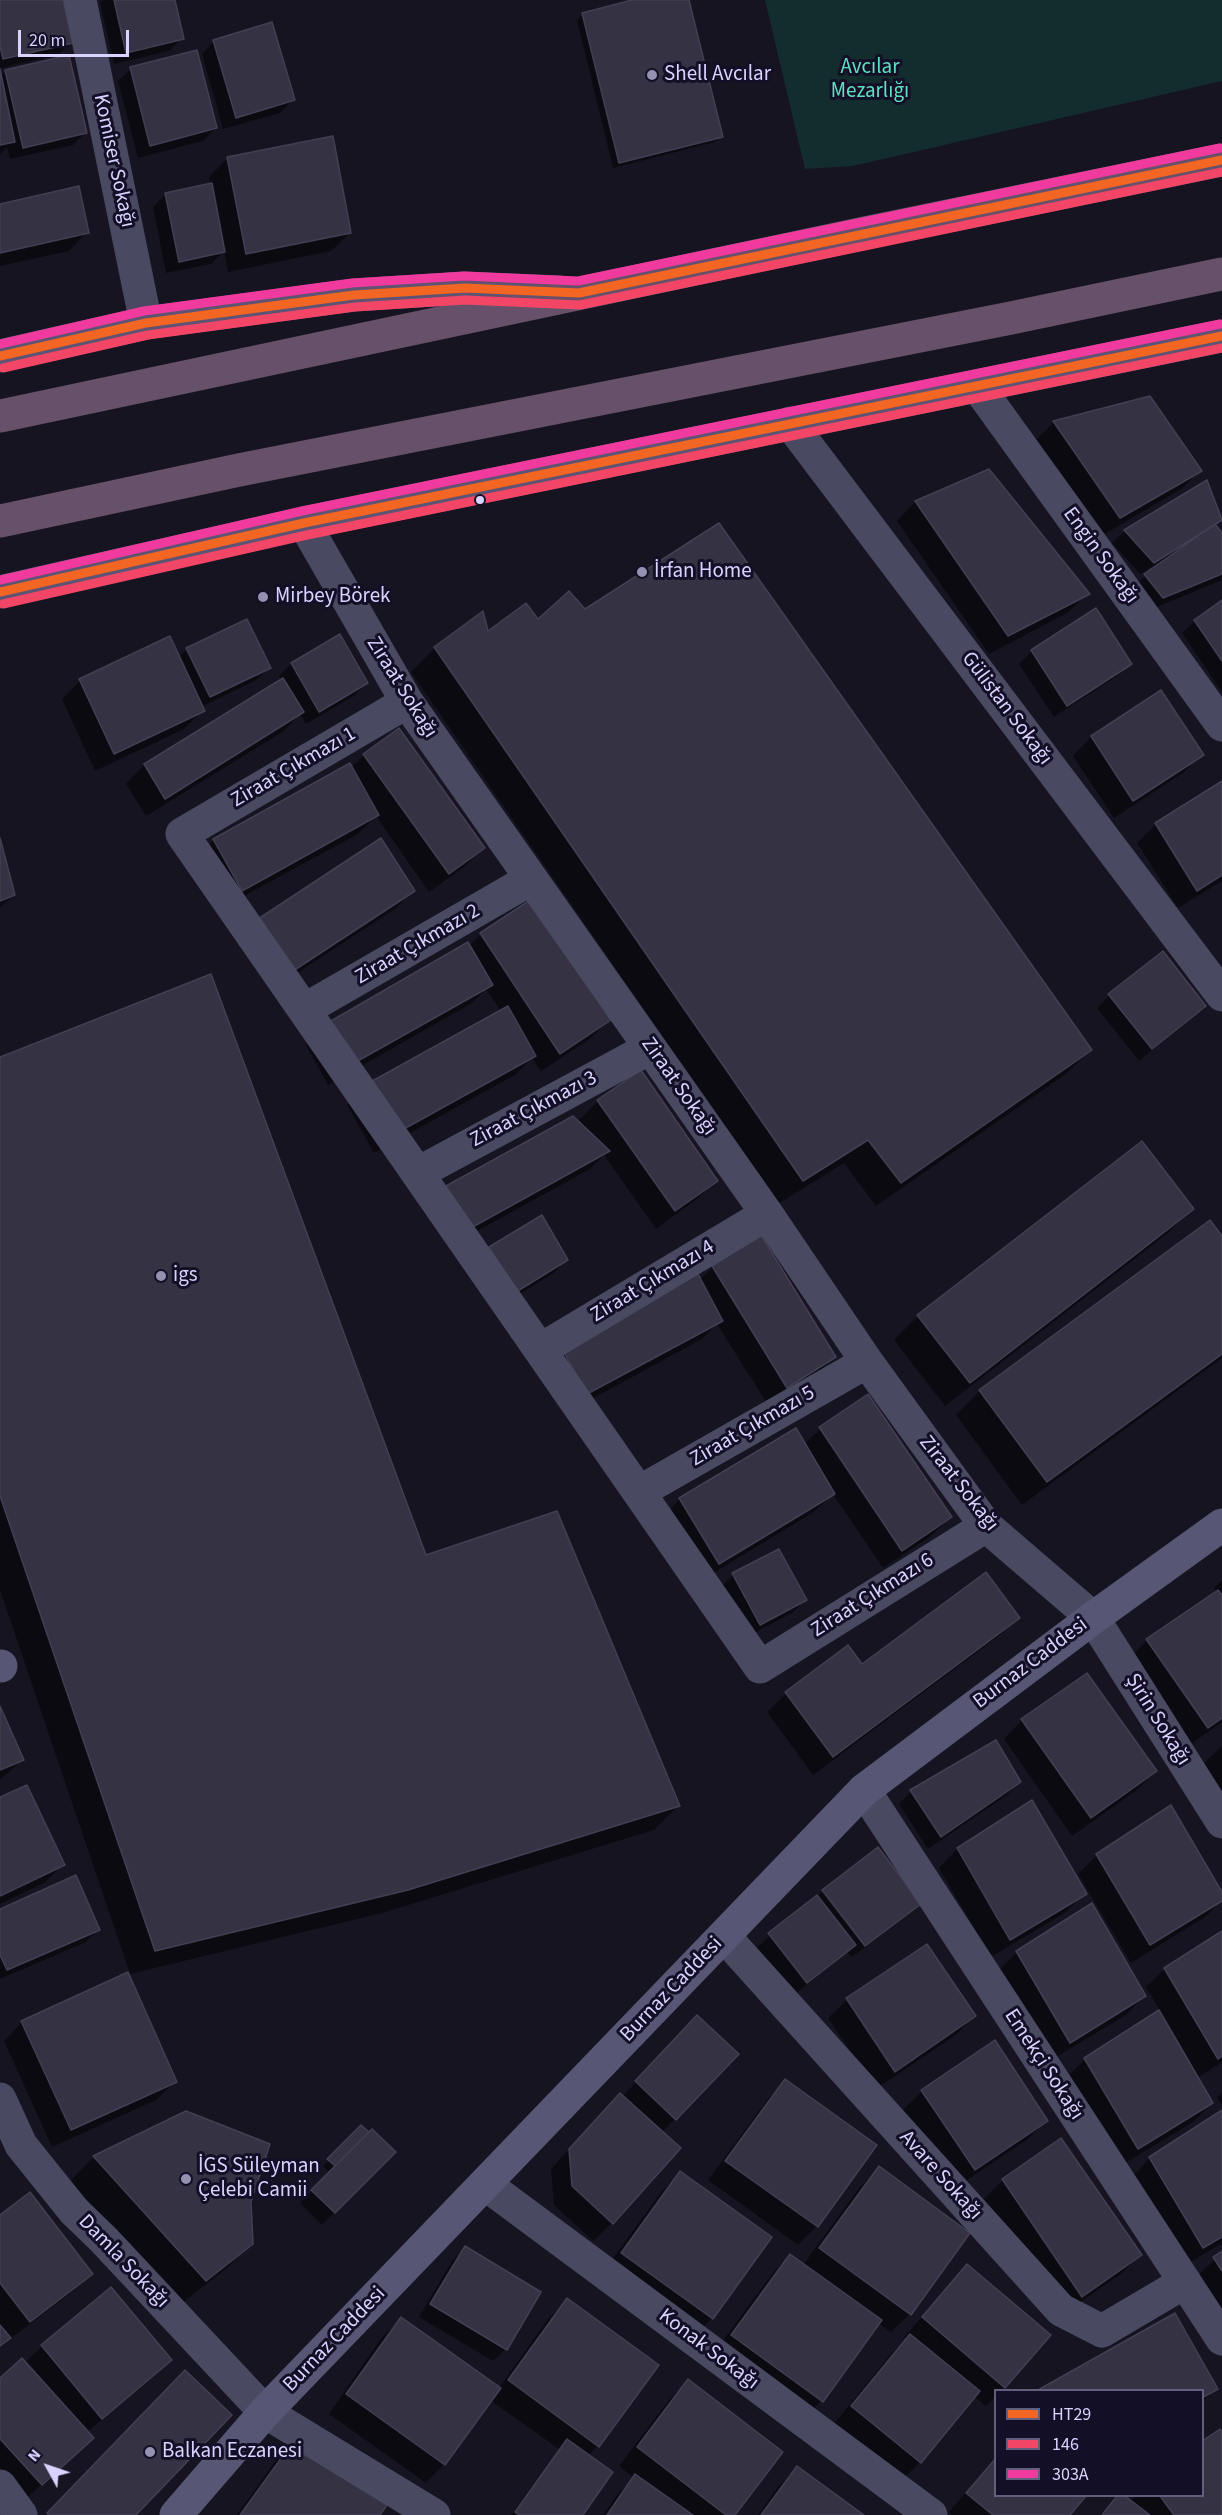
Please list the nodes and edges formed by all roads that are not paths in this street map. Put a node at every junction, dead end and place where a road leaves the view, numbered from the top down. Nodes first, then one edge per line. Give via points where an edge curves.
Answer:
1 (80, 0) edge
2 (1222, 160) edge
3 (1222, 274) edge
4 (579, 293) junction
5 (146, 323) junction
6 (1222, 336) edge
7 (0, 356) edge
8 (978, 387) junction
9 (0, 416) edge
10 (790, 423) junction
11 (0, 520) edge
12 (304, 523) junction
13 (0, 591) edge
14 (407, 702) junction
15 (1222, 725) edge
16 (531, 879) junction
17 (1222, 995) edge
18 (304, 1010) junction
19 (650, 1048) junction
20 (418, 1173) junction
21 (767, 1214) junction
22 (540, 1350) junction
23 (867, 1362) junction
24 (639, 1492) junction
25 (1222, 1525) edge
26 (986, 1526) junction
27 (1093, 1618) junction
28 (864, 1790) junction
29 (1222, 1822) edge
30 (724, 1936) junction
31 (0, 2099) edge
32 (10, 2152) edge
33 (485, 2184) junction
34 (1185, 2282) junction
35 (1222, 2338) edge
36 (265, 2412) junction
37 (0, 2486) edge
38 (21, 2515) edge
39 (176, 2515) edge
40 (434, 2515) edge
41 (931, 2515) edge

1 - 5 street, Komiser Sokağı
2 - 4 highway
3 - 11 highway
4 - 5 main road via 465,288 354,295
4 - 9 highway
5 - 7 main road
6 - 8 main road
8 - 10 main road
8 - 15 street, Engin Sokağı
10 - 12 main road
10 - 17 street, Gülistan Sokağı
12 - 13 main road
12 - 14 street, Ziraat Sokağı
14 - 16 street, Ziraat Sokağı
14 - 18 street, Ziraat Çıkmazı 1 via 182,834
16 - 18 street, Ziraat Çıkmazı 2
16 - 19 street, Ziraat Sokağı
18 - 20 street
19 - 20 street, Ziraat Çıkmazı 3
19 - 21 street, Ziraat Sokağı
20 - 22 street
21 - 22 street, Ziraat Çıkmazı 4
21 - 23 street, Ziraat Sokağı
22 - 24 street
23 - 24 street, Ziraat Çıkmazı 5
23 - 26 street, Ziraat Sokağı
24 - 26 street, Ziraat Çıkmazı 6 via 760,1667
25 - 27 main road, Burnaz Caddesi
26 - 27 street, Ziraat Sokağı
27 - 28 main road, Burnaz Caddesi
27 - 29 street, Şirin Sokağı
28 - 30 main road, Burnaz Caddesi
28 - 34 street, Emekçi Sokağı
30 - 33 main road, Burnaz Caddesi
30 - 34 street, Avare Sokağı via 1061,2310 1102,2331
31 - 32 street, Damla Sokağı
32 - 36 street, Damla Sokağı via 104,2240
33 - 36 main road, Burnaz Caddesi
33 - 41 street, Konak Sokağı
34 - 35 street, Emekçi Sokağı
36 - 39 main road, Burnaz Caddesi
36 - 40 street, Damla Sokağı
37 - 38 street

